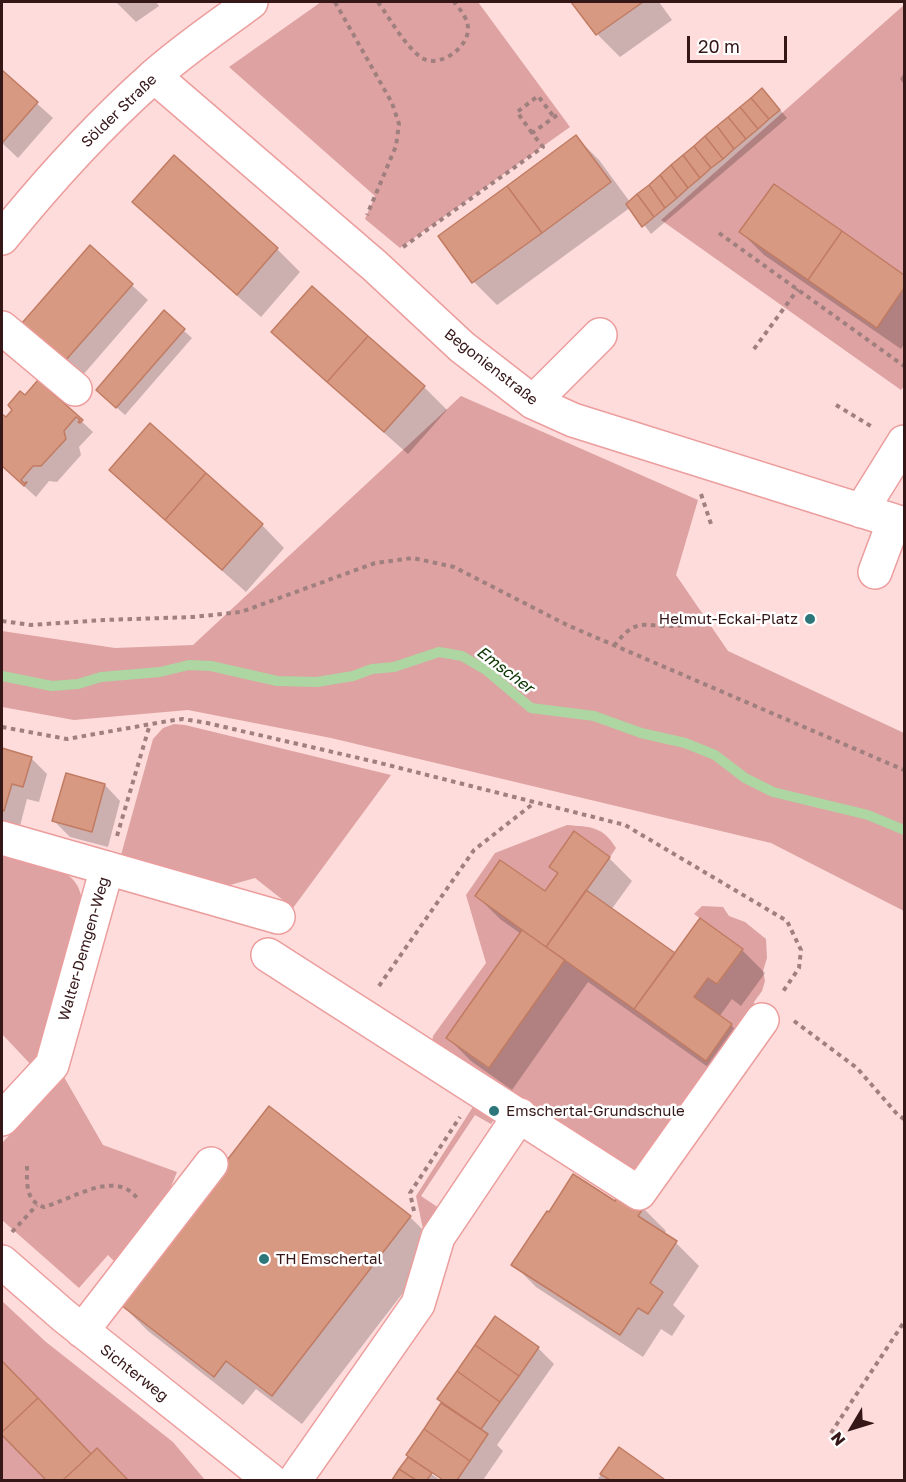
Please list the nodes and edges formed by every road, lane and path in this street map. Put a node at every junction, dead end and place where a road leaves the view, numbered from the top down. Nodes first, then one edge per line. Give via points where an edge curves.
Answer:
1 (251, 2) edge
2 (335, 2) edge
3 (378, 2) edge
4 (454, 2) edge
5 (154, 76) junction
6 (560, 113) dead end
7 (554, 117) junction
8 (532, 132) junction
9 (719, 233) dead end
10 (2, 238) edge
11 (349, 244) junction
12 (375, 266) junction
13 (798, 290) junction
14 (2, 328) edge
15 (600, 335) dead end
16 (754, 349) dead end
17 (904, 366) edge
18 (75, 389) dead end
19 (533, 402) junction
20 (836, 405) dead end
21 (904, 443) edge
22 (698, 485) dead end
23 (861, 511) junction
24 (899, 522) edge
25 (712, 527) dead end
26 (875, 572) dead end
27 (711, 615) dead end
28 (2, 621) edge
29 (614, 646) junction
30 (150, 724) junction
31 (2, 727) edge
32 (904, 770) edge
33 (534, 802) junction
34 (2, 838) edge
35 (107, 868) junction
36 (278, 917) dead end
37 (268, 955) dead end
38 (360, 1013) junction
39 (767, 1013) junction
40 (479, 1089) junction
41 (520, 1115) junction
42 (2, 1119) edge
43 (904, 1119) edge
44 (211, 1164) dead end
45 (27, 1166) dead end
46 (37, 1204) junction
47 (143, 1206) dead end
48 (415, 1215) dead end
49 (5, 1249) edge
50 (904, 1322) edge
51 (81, 1331) junction
52 (831, 1433) dead end
53 (270, 1480) edge
54 (295, 1480) edge

1 - 5 street, Sölder Straße
2 - 11 path via 392,104 399,124 396,146 369,213
3 - 4 path via 413,50 426,60 443,60 465,43 469,28
5 - 10 street, Sölder Straße via 84,145
5 - 11 street, Begonienstraße
6 - 7 path
7 - 8 path
7 - 8 path via 538,96 517,112
8 - 12 path via 543,147
9 - 13 path
11 - 12 street, Begonienstraße
12 - 19 street, Begonienstraße via 462,347
13 - 16 path
13 - 17 path
14 - 18 street
15 - 19 street
19 - 23 street, Begonienstraße via 573,420
20 - 21 path
21 - 23 street
22 - 25 path
23 - 24 street, Begonienstraße
24 - 26 street
27 - 29 path via 677,626 643,624 626,631
28 - 29 path via 31,625 241,612 375,562 413,558 454,567
29 - 32 path
30 - 31 path via 67,739
30 - 33 path via 183,719 207,723
30 - 35 path
33 - 38 path via 474,850
33 - 39 path via 625,825 787,921 801,950 799,968
34 - 35 street, Walter-Demgen-Weg
35 - 36 street
35 - 42 street, Walter-Demgen-Weg via 52,1065
37 - 38 street
38 - 40 street
39 - 41 street via 639,1192
39 - 43 path via 858,1068
40 - 41 street
40 - 48 path via 410,1194
41 - 54 street via 438,1237 418,1304
44 - 51 street
45 - 46 path via 29,1195
46 - 47 path via 44,1207 59,1203 109,1184 123,1186
46 - 49 path
49 - 51 street, Sichterweg
50 - 52 path
51 - 53 street, Sichterweg

